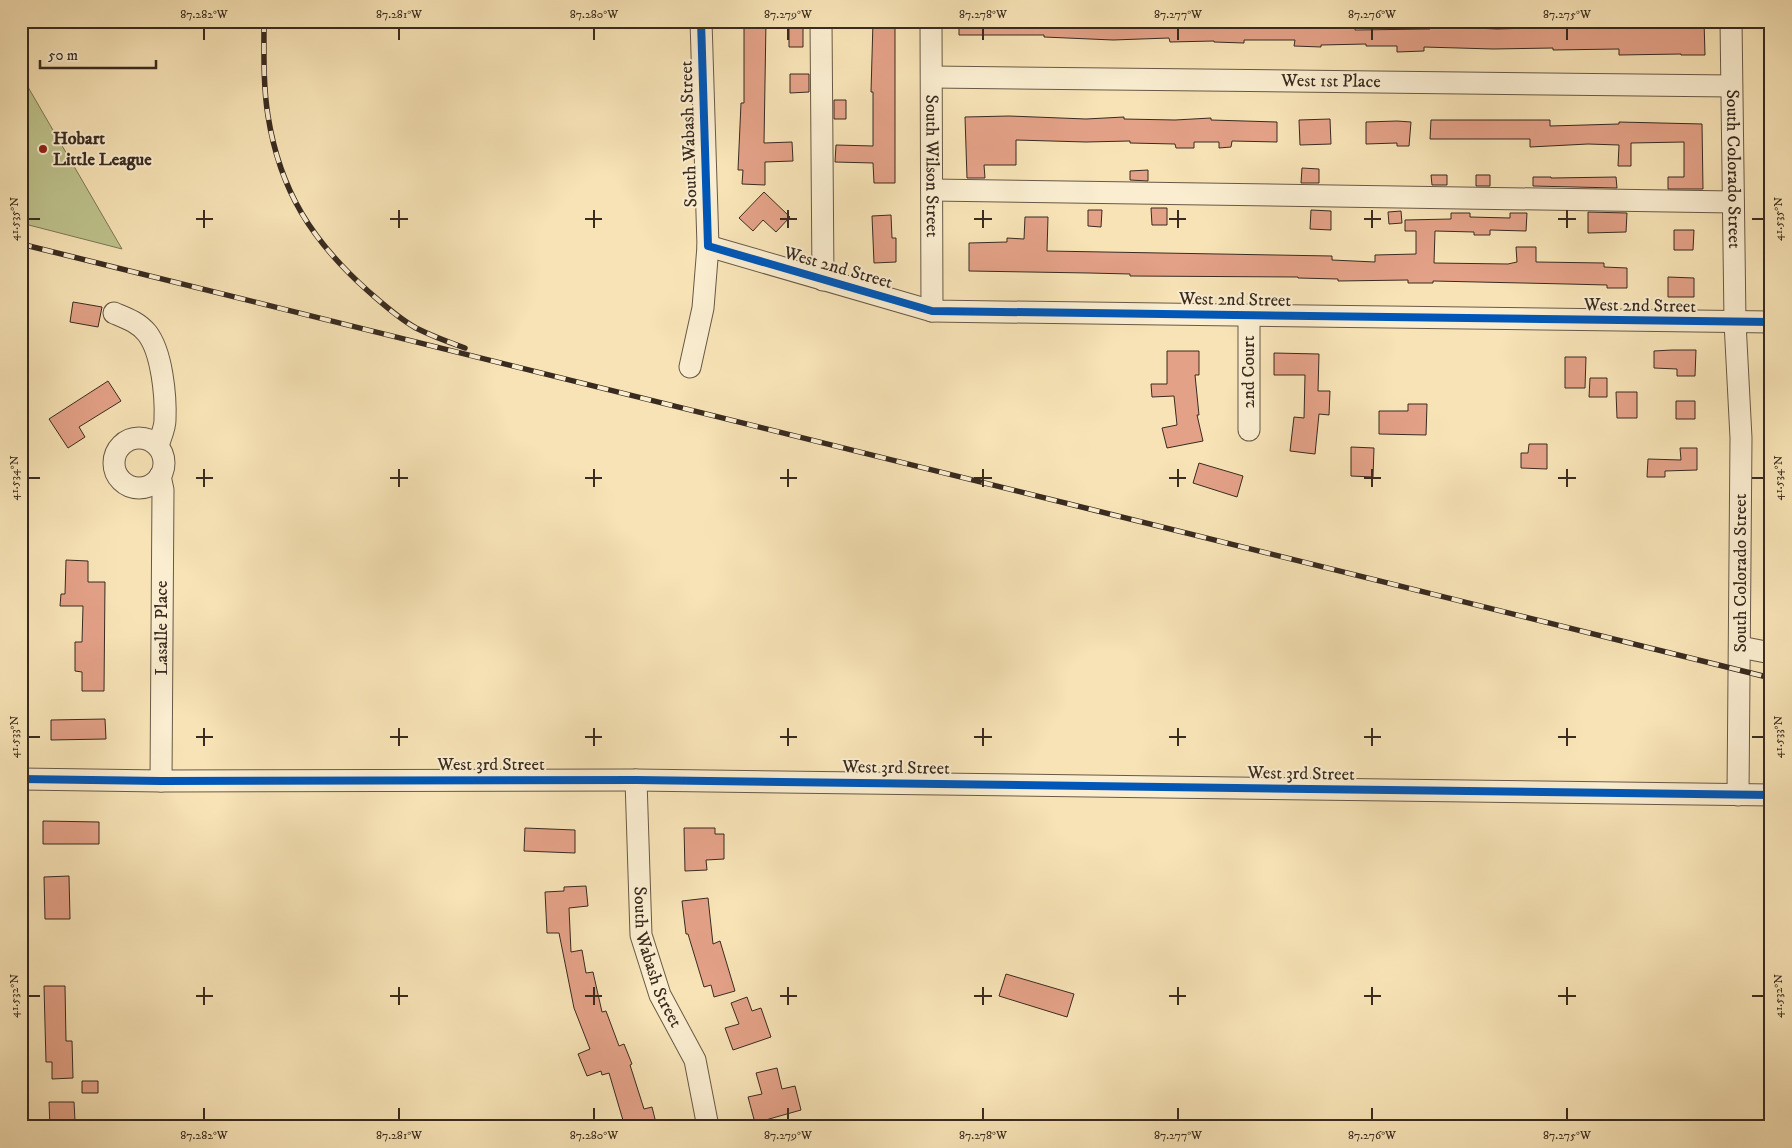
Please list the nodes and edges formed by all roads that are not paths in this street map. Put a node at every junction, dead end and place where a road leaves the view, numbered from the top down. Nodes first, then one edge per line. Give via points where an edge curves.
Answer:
1 (701, 21) edge
2 (821, 21) edge
3 (931, 21) edge
4 (1731, 21) edge
5 (932, 77) junction
6 (1731, 86) junction
7 (932, 190) junction
8 (1733, 202) junction
9 (708, 246) junction
10 (823, 280) junction
11 (932, 311) junction
12 (114, 314) dead end
13 (1249, 315) junction
14 (1735, 322) junction
15 (1771, 322) edge
16 (690, 367) dead end
17 (1249, 430) dead end
18 (158, 446) junction
19 (160, 476) junction
20 (1740, 647) junction
21 (1771, 653) edge
22 (21, 779) edge
23 (636, 780) junction
24 (161, 781) junction
25 (1738, 795) junction
26 (1771, 795) edge
27 (708, 1127) edge

1 - 9 street, South Wabash Street
2 - 10 street
3 - 5 street, South Wilson Street
4 - 6 street, South Colorado Street
5 - 6 street, West 1st Place
5 - 7 street, South Wilson Street
6 - 8 street, South Colorado Street
7 - 8 street
7 - 11 street, South Wilson Street
8 - 14 street, South Colorado Street
9 - 10 street, West 2nd Street
9 - 16 street, South Wabash Street via 703,308
10 - 11 street, West 2nd Street
11 - 13 street, West 2nd Street
12 - 18 street via 135,322 148,334 156,350 165,422
13 - 14 street, West 2nd Street
13 - 17 street, 2nd Court
14 - 15 street, West 2nd Street
14 - 20 street, South Colorado Street via 1741,438
18 - 19 street, Lasalle Place via 164,461
18 - 19 street via 144,438 128,440 117,450 114,467 122,482 138,488
19 - 24 street, Lasalle Place via 163,490
20 - 21 street
20 - 25 street, South Colorado Street
22 - 24 street, West 3rd Street
23 - 24 street, West 3rd Street
23 - 25 street, West 3rd Street
23 - 27 street, South Wabash Street via 641,935 660,995 694,1060
25 - 26 street, West 3rd Street

